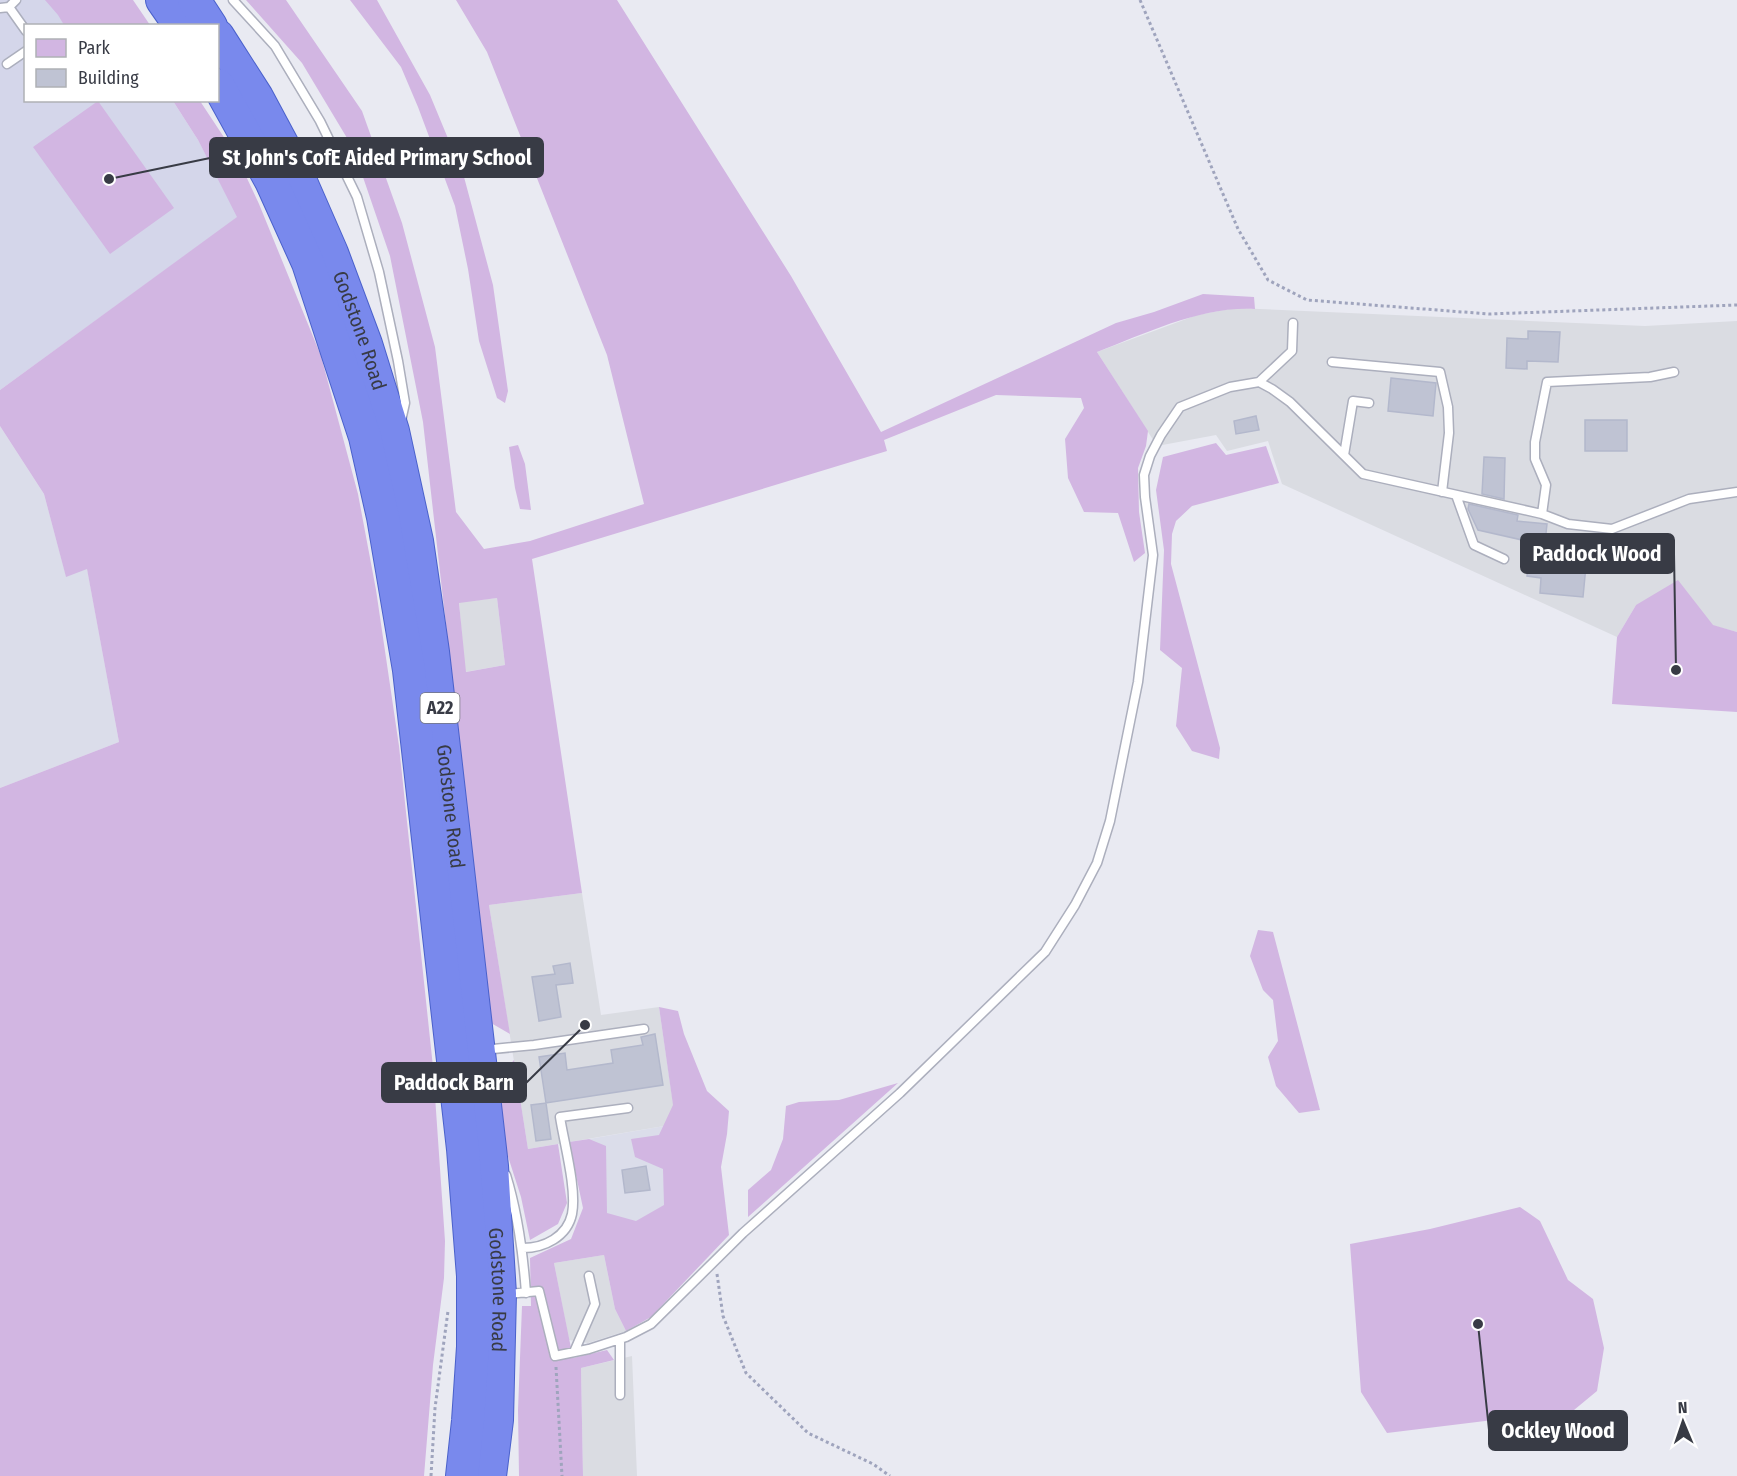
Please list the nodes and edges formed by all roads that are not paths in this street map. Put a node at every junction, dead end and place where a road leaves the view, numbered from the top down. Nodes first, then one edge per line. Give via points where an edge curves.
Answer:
1 (16, 0) edge
2 (162, 0) edge
3 (194, 0) edge
4 (233, 0) edge
5 (4, 7) edge
6 (179, 24) edge
7 (210, 24) edge
8 (24, 29) edge
9 (219, 38) edge
10 (24, 52) edge
11 (7, 64) dead end
12 (219, 87) edge
13 (1293, 323) dead end
14 (1332, 362) dead end
15 (1674, 372) dead end
16 (1259, 382) junction
17 (1369, 403) dead end
18 (396, 447) junction
19 (1344, 455) junction
20 (1442, 492) junction
21 (1737, 492) edge
22 (1456, 495) junction
23 (1542, 514) junction
24 (1504, 559) dead end
25 (644, 1029) dead end
26 (480, 1050) junction
27 (628, 1108) dead end
28 (489, 1133) junction
29 (523, 1248) junction
30 (589, 1276) dead end
31 (513, 1293) junction
32 (620, 1339) junction
33 (574, 1352) junction
34 (620, 1395) dead end
35 (462, 1476) edge
36 (490, 1476) edge

1 - 5 lane
2 - 6 highway
3 - 7 highway
4 - 18 lane via 275,46 320,121 357,197 379,272 405,403
5 - 8 lane
9 - 18 highway, Godstone Road / A22 via 294,166 332,253 366,344
10 - 11 lane
12 - 35 highway, Godstone Road / A22 via 271,181 308,263 365,437 383,517 409,670 464,1149 473,1276 473,1347
13 - 16 lane via 1292,351
14 - 20 lane via 1440,372 1449,433
15 - 23 lane via 1650,377 1547,382 1535,442 1535,459 1546,485
16 - 19 lane via 1290,402
16 - 32 lane via 1230,387 1180,407 1150,456 1144,475 1153,555 1138,682 1110,821 1096,863 1045,952 900,1093 743,1233 651,1324
17 - 19 lane via 1353,401
18 - 26 highway, Godstone Road / A22 via 417,541 433,652
19 - 20 lane via 1363,474
20 - 22 lane
21 - 23 lane via 1689,499 1612,529 1568,524
22 - 23 lane
22 - 24 lane via 1474,545
25 - 26 lane
26 - 28 highway, Godstone Road / A22
27 - 29 lane via 560,1117 572,1214 565,1230 550,1243
28 - 29 lane via 513,1199
28 - 31 highway, Godstone Road / A22 via 498,1247
29 - 31 lane
30 - 33 lane via 595,1304
31 - 33 lane via 539,1291 555,1356
31 - 36 highway, Godstone Road / A22
32 - 33 lane
32 - 34 lane

